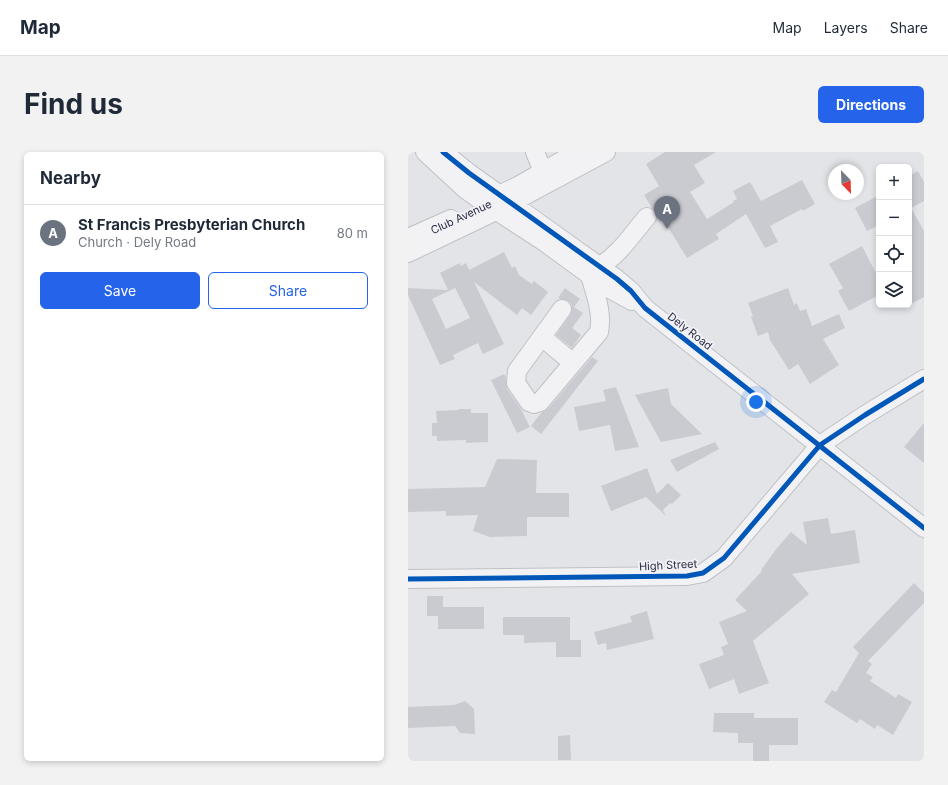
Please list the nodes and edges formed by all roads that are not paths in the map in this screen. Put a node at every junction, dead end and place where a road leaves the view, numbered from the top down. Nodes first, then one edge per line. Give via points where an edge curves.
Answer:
1 (425, 152) edge
2 (443, 152) edge
3 (535, 152) edge
4 (577, 152) edge
5 (606, 152) edge
6 (545, 177) junction
7 (497, 203) junction
8 (647, 217) dead end
9 (408, 238) edge
10 (408, 252) edge
11 (595, 270) junction
12 (562, 309) dead end
13 (542, 337) junction
14 (573, 363) junction
15 (924, 379) edge
16 (820, 445) junction
17 (924, 528) edge
18 (408, 579) edge

1 - 7 street, Dely Road via 465,189
2 - 7 street, Dely Road via 470,173
3 - 6 street
4 - 6 street, Club Avenue
5 - 6 street, Club Avenue
6 - 7 street, Club Avenue
7 - 9 street, Club Avenue via 464,213
7 - 10 street, Club Avenue
7 - 11 street, Dely Road
8 - 11 street via 618,252
11 - 14 street via 601,321 599,332
11 - 16 street, Dely Road via 631,292 645,308
12 - 13 street
13 - 14 street
13 - 14 street via 517,371 516,383 529,402 540,402
15 - 16 street, High Street
16 - 17 street, Dely Road
16 - 18 street, High Street via 724,558 703,573 687,576

